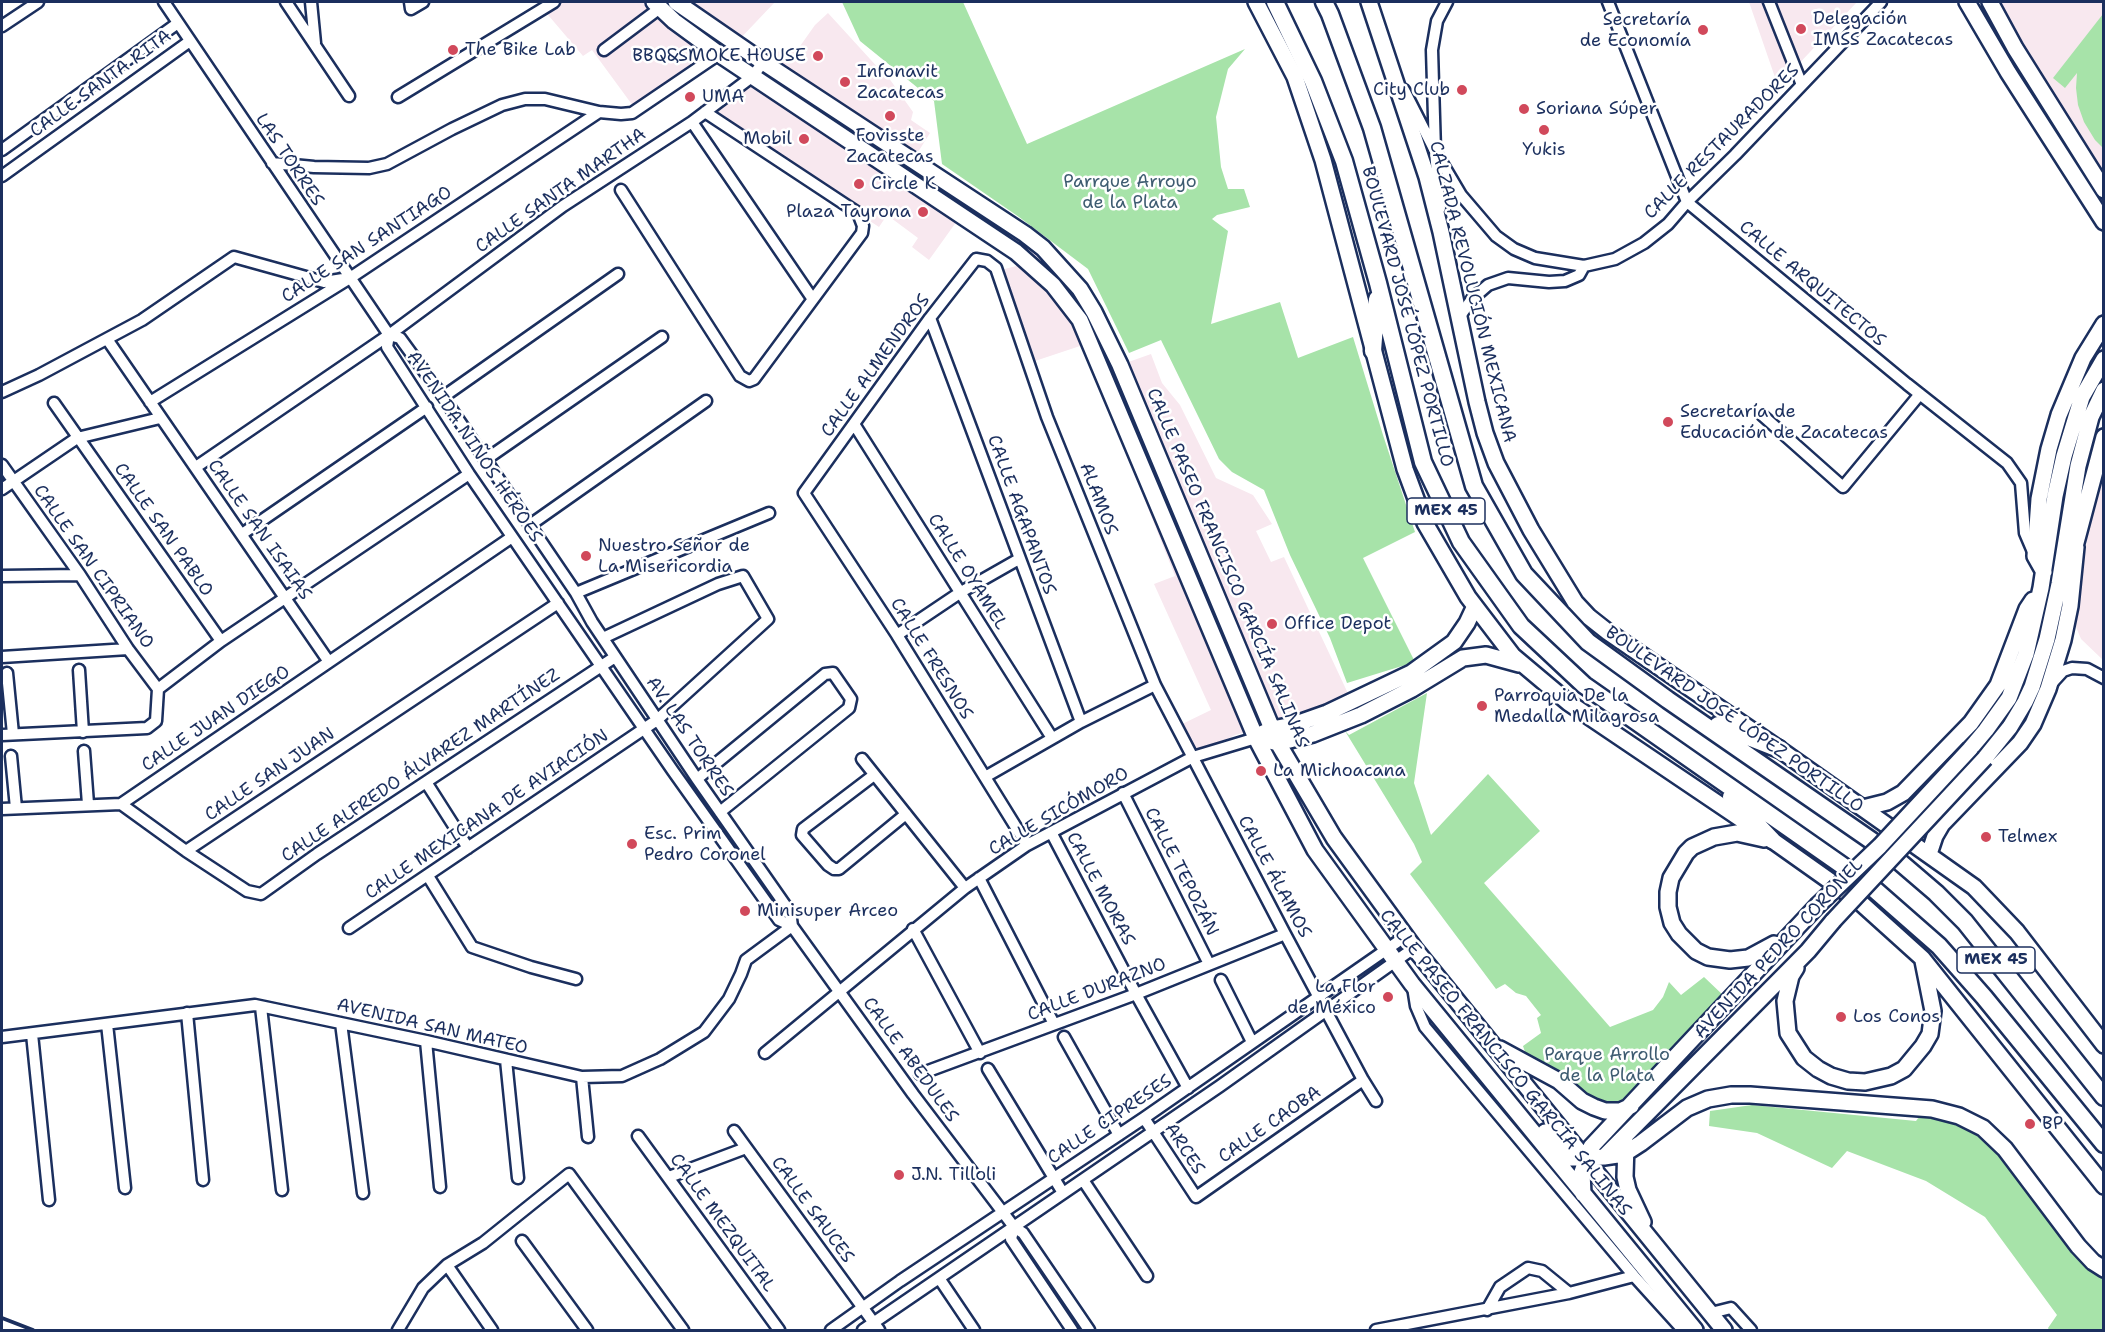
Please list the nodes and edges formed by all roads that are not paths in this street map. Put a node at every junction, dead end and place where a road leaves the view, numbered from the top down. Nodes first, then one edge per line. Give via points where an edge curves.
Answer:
1 (38, 2) edge
2 (164, 2) edge
3 (286, 2) edge
4 (311, 2) edge
5 (410, 2) edge
6 (423, 2) edge
7 (554, 2) edge
8 (676, 2) edge
9 (1256, 2) edge
10 (1275, 2) edge
11 (1324, 2) edge
12 (1369, 2) edge
13 (1447, 2) edge
14 (1608, 2) edge
15 (1769, 2) edge
16 (1881, 2) edge
17 (1967, 2) edge
18 (1990, 2) edge
19 (657, 5) edge
20 (178, 23) junction
21 (2, 26) edge
22 (190, 40) junction
23 (315, 44) junction
24 (604, 50) dead end
25 (719, 54) junction
26 (763, 62) junction
27 (1390, 63) junction
28 (753, 76) junction
29 (1802, 85) junction
30 (349, 96) dead end
31 (398, 97) dead end
32 (838, 111) junction
33 (599, 112) junction
34 (705, 112) junction
35 (692, 122) junction
36 (829, 126) junction
37 (2, 150) edge
38 (1435, 151) junction
39 (272, 163) junction
40 (2, 176) edge
41 (621, 190) dead end
42 (2103, 190) edge
43 (1687, 202) junction
44 (2103, 222) edge
45 (1441, 232) junction
46 (976, 258) joint
47 (1584, 266) junction
48 (618, 274) dead end
49 (350, 278) junction
50 (1378, 283) junction
51 (812, 298) junction
52 (1460, 316) junction
53 (930, 318) junction
54 (2103, 324) edge
55 (389, 335) junction
56 (662, 337) dead end
57 (107, 339) junction
58 (2103, 339) edge
59 (1373, 351) junction
60 (2083, 358) junction
61 (2103, 359) edge
62 (2103, 390) edge
63 (2, 392) edge
64 (1920, 394) junction
65 (443, 397) junction
66 (706, 401) dead end
67 (150, 402) junction
68 (54, 403) dead end
69 (427, 407) junction
70 (1762, 415) dead end
71 (160, 417) junction
72 (854, 424) junction
73 (2103, 437) edge
74 (77, 438) junction
75 (485, 460) junction
76 (2, 465) edge
77 (196, 467) junction
78 (469, 474) junction
79 (14, 481) junction
80 (2, 489) edge
81 (506, 491) junction
82 (804, 493) joint
83 (489, 502) junction
84 (769, 513) dead end
85 (530, 525) junction
86 (242, 534) junction
87 (512, 537) junction
88 (2076, 547) junction
89 (550, 555) junction
90 (2034, 556) junction
91 (1019, 559) junction
92 (533, 567) junction
93 (2044, 572) junction
94 (80, 574) junction
95 (2, 576) edge
96 (2059, 584) junction
97 (2041, 588) junction
98 (961, 592) junction
99 (576, 593) junction
100 (285, 597) junction
101 (558, 603) junction
102 (1475, 606) junction
103 (897, 635) junction
104 (603, 638) junction
105 (221, 641) junction
106 (128, 649) junction
107 (2, 657) edge
108 (615, 657) junction
109 (329, 662) junction
110 (600, 665) junction
111 (1523, 666) junction
112 (79, 670) dead end
113 (8, 673) dead end
114 (2103, 678) edge
115 (1155, 686) junction
116 (158, 688) junction
117 (2048, 689) junction
118 (1668, 700) junction
119 (1358, 708) junction
120 (657, 720) junction
121 (1081, 722) junction
122 (644, 729) junction
123 (82, 732) junction
124 (14, 734) junction
125 (2, 735) edge
126 (1275, 736) junction
127 (1052, 738) junction
128 (1256, 738) junction
129 (1779, 749) junction
130 (84, 751) dead end
131 (11, 756) dead end
132 (1193, 757) junction
133 (862, 759) dead end
134 (1706, 771) junction
135 (874, 775) junction
136 (985, 777) junction
137 (697, 778) junction
138 (426, 782) junction
139 (1123, 793) junction
140 (1898, 796) junction
141 (88, 804) junction
142 (121, 804) junction
143 (16, 807) junction
144 (1863, 808) junction
145 (2, 809) edge
146 (720, 812) junction
147 (906, 814) junction
148 (1051, 831) junction
149 (1937, 831) junction
150 (1772, 840) junction
151 (1872, 841) dead end
152 (1027, 845) junction
153 (468, 848) junction
154 (186, 851) junction
155 (1929, 854) junction
156 (1901, 863) dead end
157 (1843, 866) dead end
158 (428, 876) junction
159 (979, 878) junction
160 (965, 888) junction
161 (1874, 889) dead end
162 (792, 926) junction
163 (349, 928) dead end
164 (914, 929) junction
165 (1794, 930) junction
166 (1285, 934) junction
167 (1410, 942) junction
168 (1808, 951) junction
169 (1391, 956) junction
170 (1922, 958) junction
171 (1209, 964) junction
172 (576, 979) dead end
173 (1221, 980) dead end
174 (1412, 984) junction
175 (839, 990) junction
176 (1136, 994) junction
177 (1319, 998) junction
178 (261, 1007) junction
179 (1326, 1011) junction
180 (187, 1013) junction
181 (341, 1023) junction
182 (107, 1024) junction
183 (1054, 1024) junction
184 (32, 1034) junction
185 (2, 1037) edge
186 (1064, 1037) dead end
187 (426, 1041) junction
188 (1252, 1042) junction
189 (2103, 1045) edge
190 (1494, 1046) junction
191 (1465, 1048) junction
192 (765, 1053) dead end
193 (980, 1053) junction
194 (506, 1060) junction
195 (988, 1069) dead end
196 (920, 1074) dead end
197 (582, 1077) junction
198 (1362, 1080) junction
199 (1188, 1088) junction
200 (2103, 1097) edge
201 (1376, 1101) dead end
202 (1631, 1106) junction
203 (1144, 1118) junction
204 (734, 1131) dead end
205 (1153, 1132) junction
206 (1630, 1132) junction
207 (1119, 1135) junction
208 (638, 1136) dead end
209 (588, 1137) dead end
210 (2103, 1144) edge
211 (746, 1148) junction
212 (1624, 1154) junction
213 (1604, 1157) junction
214 (1586, 1159) junction
215 (669, 1177) junction
216 (1054, 1177) junction
217 (518, 1178) dead end
218 (203, 1180) dead end
219 (1083, 1180) junction
220 (2103, 1186) edge
221 (440, 1187) dead end
222 (125, 1188) dead end
223 (282, 1190) dead end
224 (363, 1193) dead end
225 (1063, 1193) junction
226 (1583, 1194) junction
227 (1196, 1197) joint
228 (48, 1200) dead end
229 (1003, 1212) junction
230 (1014, 1227) junction
231 (522, 1241) dead end
232 (1653, 1243) junction
233 (447, 1265) junction
234 (2103, 1269) edge
235 (1147, 1276) dead end
236 (1634, 1276) junction
237 (939, 1278) junction
238 (1569, 1293) junction
239 (864, 1308) junction
240 (1487, 1310) junction
241 (1711, 1313) junction
242 (1681, 1323) edge
243 (876, 1327) edge
244 (398, 1330) edge
245 (492, 1330) edge
246 (587, 1330) edge
247 (683, 1330) edge
248 (778, 1330) edge
249 (831, 1330) edge
250 (863, 1330) edge
251 (974, 1330) edge
252 (1072, 1330) edge
253 (1089, 1330) edge
254 (1376, 1330) edge
255 (1695, 1330) edge
256 (1724, 1330) edge
257 (1751, 1330) edge

1 - 21 street
2 - 20 street, LAS TORRES
3 - 23 street
4 - 23 street
5 - 6 street via 411,9
7 - 31 street
8 - 26 main road, CALLE PASEO FRANCISCO GARCÍA SALINAS
9 - 59 main road via 1295,77 1323,160
10 - 50 main road, BOULEVARD JOSÉ LÓPEZ PORTILLO / MEX 45 via 1313,81 1344,161
11 - 118 main road, BOULEVARD JOSÉ LÓPEZ PORTILLO / MEX 45 via 1372,128 1474,486 1524,574 1588,642
12 - 27 main road, CALZADA REVOLUCIÓN MEXICANA
13 - 38 street via 1437,21 1432,50
14 - 43 street, CALLE ARQUITECTOS
15 - 29 street
16 - 29 street, CALLE RESTAURADORES
17 - 44 main road
18 - 42 main road
19 - 24 street
19 - 25 main road, CALLE PASEO FRANCISCO GARCÍA SALINAS
20 - 22 street, LAS TORRES
20 - 37 street, CALLE SANTA RITA
22 - 39 street, LAS TORRES
22 - 40 street, CALLE SANTA RITA
23 - 30 street
25 - 28 main road, CALLE PASEO FRANCISCO GARCÍA SALINAS
25 - 33 street via 632,113
26 - 28 street, CALLE SANTA MARTHA
26 - 32 main road, CALLE PASEO FRANCISCO GARCÍA SALINAS
27 - 38 street, CALLE RESTAURADORES
27 - 45 main road, CALZADA REVOLUCIÓN MEXICANA
28 - 34 street, CALLE SANTA MARTHA
28 - 36 main road, CALLE PASEO FRANCISCO GARCÍA SALINAS
29 - 43 street, CALLE RESTAURADORES
32 - 36 main road
32 - 126 main road, CALLE PASEO FRANCISCO GARCÍA SALINAS via 1024,234 1043,248 1080,289 1120,365
33 - 39 street via 545,99 525,99 502,105 387,164 369,168
33 - 49 street, CALLE SAN SANTIAGO
34 - 35 street, CALLE SANTA MARTHA
34 - 51 street via 858,213 862,233
35 - 51 street
35 - 55 street, CALLE SANTA MARTHA via 563,206
36 - 128 main road, CALLE PASEO FRANCISCO GARCÍA SALINAS via 1003,242 1053,285 1080,320
38 - 45 street
38 - 47 street, CALLE RESTAURADORES via 1461,195 1496,236 1535,258
39 - 49 street, LAS TORRES
41 - 51 street via 746,380 754,379
43 - 47 street, CALLE RESTAURADORES via 1644,243 1615,259
43 - 64 street, CALLE ARQUITECTOS
45 - 52 main road, CALZADA REVOLUCIÓN MEXICANA
46 - 53 street, CALLE ALMENDROS
46 - 115 street, ALAMOS via 996,268 1047,417
47 - 52 street via 1579,275 1565,281 1508,278 1488,285 1472,298
48 - 65 street
49 - 55 street, LAS TORRES
49 - 57 street via 324,282 234,257 142,320
49 - 67 street, CALLE SAN SANTIAGO
50 - 59 main road
50 - 134 main road, BOULEVARD JOSÉ LÓPEZ PORTILLO / MEX 45 via 1423,462 1461,542 1521,626 1584,685
52 - 129 main road, CALZADA REVOLUCIÓN MEXICANA via 1477,402 1496,463 1575,602 1608,632
53 - 72 street, CALLE ALMENDROS
53 - 91 street, CALLE AGAPANTOS
54 - 60 main road
55 - 65 street, AVENIDA NIÑOS HÉROES via 400,338
55 - 69 street, AVENIDA NIÑOS HÉROES via 387,347
55 - 77 street, CALLE SANTA MARTHA
56 - 75 street
57 - 63 street
57 - 67 street, CALLE SAN ISAIAS
58 - 60 main road
59 - 102 main road via 1405,469 1425,523
60 - 90 main road via 2049,449
61 - 93 main road, AVENIDA PEDRO CORONEL via 2082,398 2064,456
62 - 96 main road, AVENIDA PEDRO CORONEL via 2078,466
64 - 70 street via 1843,487
64 - 90 street, CALLE ARQUITECTOS via 2007,463 2017,477 2021,483 2025,532
65 - 75 street, AVENIDA NIÑOS HÉROES
66 - 85 street
67 - 71 street, CALLE SAN ISAIAS
68 - 74 street, CALLE SAN PABLO
69 - 78 street, AVENIDA NIÑOS HÉROES
69 - 86 street
71 - 74 street
71 - 77 street, CALLE SAN ISAIAS
72 - 82 street, CALLE ALMENDROS
72 - 98 street, CALLE OYAMEL
73 - 88 main road, AVENIDA PEDRO CORONEL
74 - 79 street
74 - 105 street, CALLE SAN PABLO
75 - 81 street, AVENIDA NIÑOS HÉROES
76 - 79 street, CALLE SAN CIPRIANO
77 - 86 street, CALLE SAN ISAIAS
78 - 83 street, AVENIDA NIÑOS HÉROES
78 - 100 street
79 - 80 street
79 - 94 street, CALLE SAN CIPRIANO
81 - 83 street
81 - 85 street, AVENIDA NIÑOS HÉROES
82 - 103 street, CALLE FRESNOS
83 - 87 street, AVENIDA NIÑOS HÉROES
84 - 99 street
85 - 89 street, AVENIDA NIÑOS HÉROES
86 - 100 street, CALLE SAN ISAIAS
87 - 92 street, AVENIDA NIÑOS HÉROES
87 - 109 street, CALLE JUAN DIEGO
88 - 96 main road, AVENIDA PEDRO CORONEL
88 - 117 main road via 2065,629
89 - 92 street
89 - 99 street, AVENIDA NIÑOS HÉROES
90 - 93 main road
91 - 98 street
91 - 121 street, CALLE AGAPANTOS
92 - 101 street, AVENIDA NIÑOS HÉROES
93 - 97 main road, AVENIDA PEDRO CORONEL
94 - 95 street
94 - 106 street, CALLE SAN CIPRIANO
96 - 168 main road, AVENIDA PEDRO CORONEL, bridge via 2032,687 2010,727
97 - 140 main road via 2027,609 2006,668 1985,704 1958,737
97 - 165 main road, AVENIDA PEDRO CORONEL, bridge via 2026,654 1999,713 1880,846
98 - 103 street
98 - 127 street, CALLE OYAMEL
99 - 104 street, AV. LAS TORRES
100 - 105 street
100 - 109 street, CALLE SAN ISAIAS
101 - 110 street, AV. LAS TORRES
101 - 154 street, CALLE SAN JUAN
102 - 111 main road
102 - 119 main road via 1454,642
103 - 136 street, CALLE FRESNOS
104 - 108 street, AV. LAS TORRES
104 - 120 street, CALLE MEXICANA DE AVIACIÓN via 743,576 768,619
105 - 116 street
106 - 107 street
106 - 116 street, CALLE SAN CIPRIANO
108 - 110 street, CALLE ALFREDO ÁLVAREZ MARTÍNEZ
108 - 120 street, AV. LAS TORRES
109 - 142 street, CALLE JUAN DIEGO
110 - 122 street, AV. LAS TORRES
110 - 138 street, CALLE ALFREDO ÁLVAREZ MARTÍNEZ
111 - 119 main road via 1486,655 1463,658 1412,689
111 - 150 main road via 1569,703
112 - 123 street
113 - 124 street
114 - 117 street via 2087,669 2072,668 2063,671
115 - 121 street
115 - 132 street, ALAMOS
116 - 123 street via 156,722 147,728
117 - 149 main road via 2020,743
118 - 129 main road via 1725,729
118 - 151 main road, BOULEVARD JOSÉ LÓPEZ PORTILLO / MEX 45
119 - 126 main road via 1313,734
120 - 122 street, CALLE MEXICANA DE AVIACIÓN
120 - 137 street, AV. LAS TORRES
121 - 127 street
122 - 153 street, CALLE MEXICANA DE AVIACIÓN
122 - 162 street, AV. LAS TORRES via 779,920
123 - 124 street
124 - 125 street
126 - 128 main road
126 - 167 main road, CALLE PASEO FRANCISCO GARCÍA SALINAS via 1334,838
127 - 136 street
128 - 132 street, CALLE SICÓMORO
128 - 169 main road, CALLE PASEO FRANCISCO GARCÍA SALINAS via 1315,850
129 - 144 main road, CALZADA REVOLUCIÓN MEXICANA
130 - 141 street
131 - 143 street
132 - 139 street, CALLE SICÓMORO
132 - 166 street, CALLE ÁLAMOS
133 - 135 street
134 - 150 main road
134 - 157 main road, BOULEVARD JOSÉ LÓPEZ PORTILLO / MEX 45
135 - 147 street
135 - 147 street via 803,829 802,836 828,865 839,869
136 - 152 street, CALLE FRESNOS
137 - 146 street, AV. LAS TORRES
137 - 146 street via 825,674 833,673 851,699 849,708
138 - 153 street
138 - 154 street, CALLE ALFREDO ÁLVAREZ MARTÍNEZ via 261,894 247,891
139 - 148 street, CALLE SICÓMORO
139 - 171 street, CALLE TEPOZÁN
140 - 144 main road
140 - 149 main road via 1921,825
141 - 142 street
141 - 143 street
142 - 154 street
143 - 145 street
144 - 155 main road, CALZADA REVOLUCIÓN MEXICANA
146 - 162 street, AV. LAS TORRES via 790,912
147 - 160 street
148 - 152 street, CALLE SICÓMORO
148 - 176 street, CALLE MORAS
149 - 155 main road
150 - 165 main road via 1737,833 1714,837 1692,847 1671,878 1668,907 1672,923 1687,944 1718,959 1748,958
150 - 170 main road via 1861,903
152 - 159 street, CALLE SICÓMORO
153 - 158 street, CALLE MEXICANA DE AVIACIÓN
155 - 189 main road, CALZADA REVOLUCIÓN MEXICANA via 1996,908
156 - 200 main road, MEX 45 via 1965,922
158 - 163 street, CALLE MEXICANA DE AVIACIÓN
158 - 172 street via 472,946
159 - 160 street, CALLE SICÓMORO
159 - 183 street
160 - 164 street, CALLE SICÓMORO
161 - 210 main road, MEX 45 via 1939,946
162 - 175 street, CALLE ABEDULES
162 - 197 street, AVENIDA SAN MATEO via 746,960 729,999 704,1032 622,1076
164 - 175 street, CALLE SICÓMORO
164 - 193 street
165 - 202 main road, AVENIDA PEDRO CORONEL
166 - 171 street, CALLE DURAZNO
166 - 177 street, CALLE ÁLAMOS
167 - 169 street, CALLE CIPRESES
167 - 190 main road, CALLE PASEO FRANCISCO GARCÍA SALINAS
168 - 170 main road via 1791,976 1785,1001 1788,1033 1804,1058 1831,1076 1848,1081 1886,1078 1904,1069 1930,1035 1933,1011
168 - 206 main road, AVENIDA PEDRO CORONEL
169 - 174 main road, CALLE PASEO FRANCISCO GARCÍA SALINAS
169 - 177 street, CALLE CIPRESES
169 - 179 street, CALLE CIPRESES
170 - 220 main road
171 - 176 street, CALLE DURAZNO
173 - 188 street
174 - 191 main road, CALLE PASEO FRANCISCO GARCÍA SALINAS
174 - 236 street via 1425,1026
175 - 192 street, CALLE SICÓMORO
175 - 229 street, CALLE ABEDULES
176 - 183 street, CALLE DURAZNO
176 - 199 street, CALLE MORAS
177 - 179 street, CALLE ÁLAMOS
177 - 188 street, CALLE CIPRESES
178 - 180 street, AVENIDA SAN MATEO
178 - 181 street, AVENIDA SAN MATEO
178 - 223 street
179 - 198 street, CALLE ÁLAMOS
179 - 205 street, CALLE CIPRESES
180 - 182 street, AVENIDA SAN MATEO
180 - 218 street
181 - 187 street, AVENIDA SAN MATEO
181 - 224 street
182 - 184 street, AVENIDA SAN MATEO
182 - 222 street
183 - 193 street, CALLE DURAZNO
184 - 185 street, AVENIDA SAN MATEO
184 - 228 street
186 - 207 street
187 - 194 street, AVENIDA SAN MATEO
187 - 221 street
188 - 199 street, CALLE CIPRESES
190 - 202 main road via 1559,1081 1594,1107 1620,1111
190 - 214 main road, CALLE PASEO FRANCISCO GARCÍA SALINAS
191 - 214 main road via 1499,1078 1563,1152 1572,1158
191 - 226 main road, CALLE PASEO FRANCISCO GARCÍA SALINAS
193 - 196 street, CALLE DURAZNO
194 - 197 street, AVENIDA SAN MATEO
194 - 217 street
195 - 216 street
197 - 209 street
198 - 201 street, CALLE ÁLAMOS
198 - 227 street, CALLE CAOBA
199 - 203 street, CALLE CIPRESES
202 - 214 main road, AVENIDA PEDRO CORONEL via 1591,1147
203 - 205 street, ARCES
203 - 207 street, CALLE CIPRESES
204 - 211 street, CALLE SAUCES
205 - 219 street, CALLE CIPRESES
205 - 227 street, ARCES
206 - 212 main road
206 - 213 main road, AVENIDA PEDRO CORONEL
207 - 216 street, CALLE CIPRESES
208 - 215 street, CALLE MEZQUITAL
211 - 215 street
211 - 239 street, CALLE SAUCES
212 - 213 main road
212 - 232 main road via 1628,1190
212 - 234 main road via 1687,1108 1731,1095 1932,1109 1983,1128 2005,1149 2078,1246
213 - 214 main road
214 - 226 main road via 1581,1182
214 - 232 main road, CALLE PASEO FRANCISCO GARCÍA SALINAS
215 - 248 street, CALLE MEZQUITAL
216 - 225 street
216 - 229 street, CALLE CIPRESES
219 - 225 street, CALLE CIPRESES
219 - 235 street
225 - 230 street, CALLE CIPRESES
226 - 242 main road, CALLE PASEO FRANCISCO GARCÍA SALINAS
229 - 230 street, CALLE ABEDULES
229 - 239 street, CALLE CIPRESES
230 - 237 street, CALLE CIPRESES
230 - 252 street via 1011,1239
230 - 253 street, CALLE ABEDULES via 1023,1233
231 - 246 street
232 - 241 main road, CALLE PASEO FRANCISCO GARCÍA SALINAS
233 - 244 street via 423,1288
233 - 245 street
233 - 247 street via 483,1243 569,1174
236 - 238 street
236 - 242 street
237 - 243 street, CALLE CIPRESES
237 - 251 street
238 - 240 street
238 - 240 street via 1542,1270 1528,1268 1500,1287
239 - 243 street, CALLE SAUCES
239 - 249 street, CALLE CIPRESES
240 - 254 street
241 - 256 main road, CALLE PASEO FRANCISCO GARCÍA SALINAS
241 - 257 street via 1731,1308
242 - 255 main road, CALLE PASEO FRANCISCO GARCÍA SALINAS
243 - 250 street, CALLE CIPRESES

